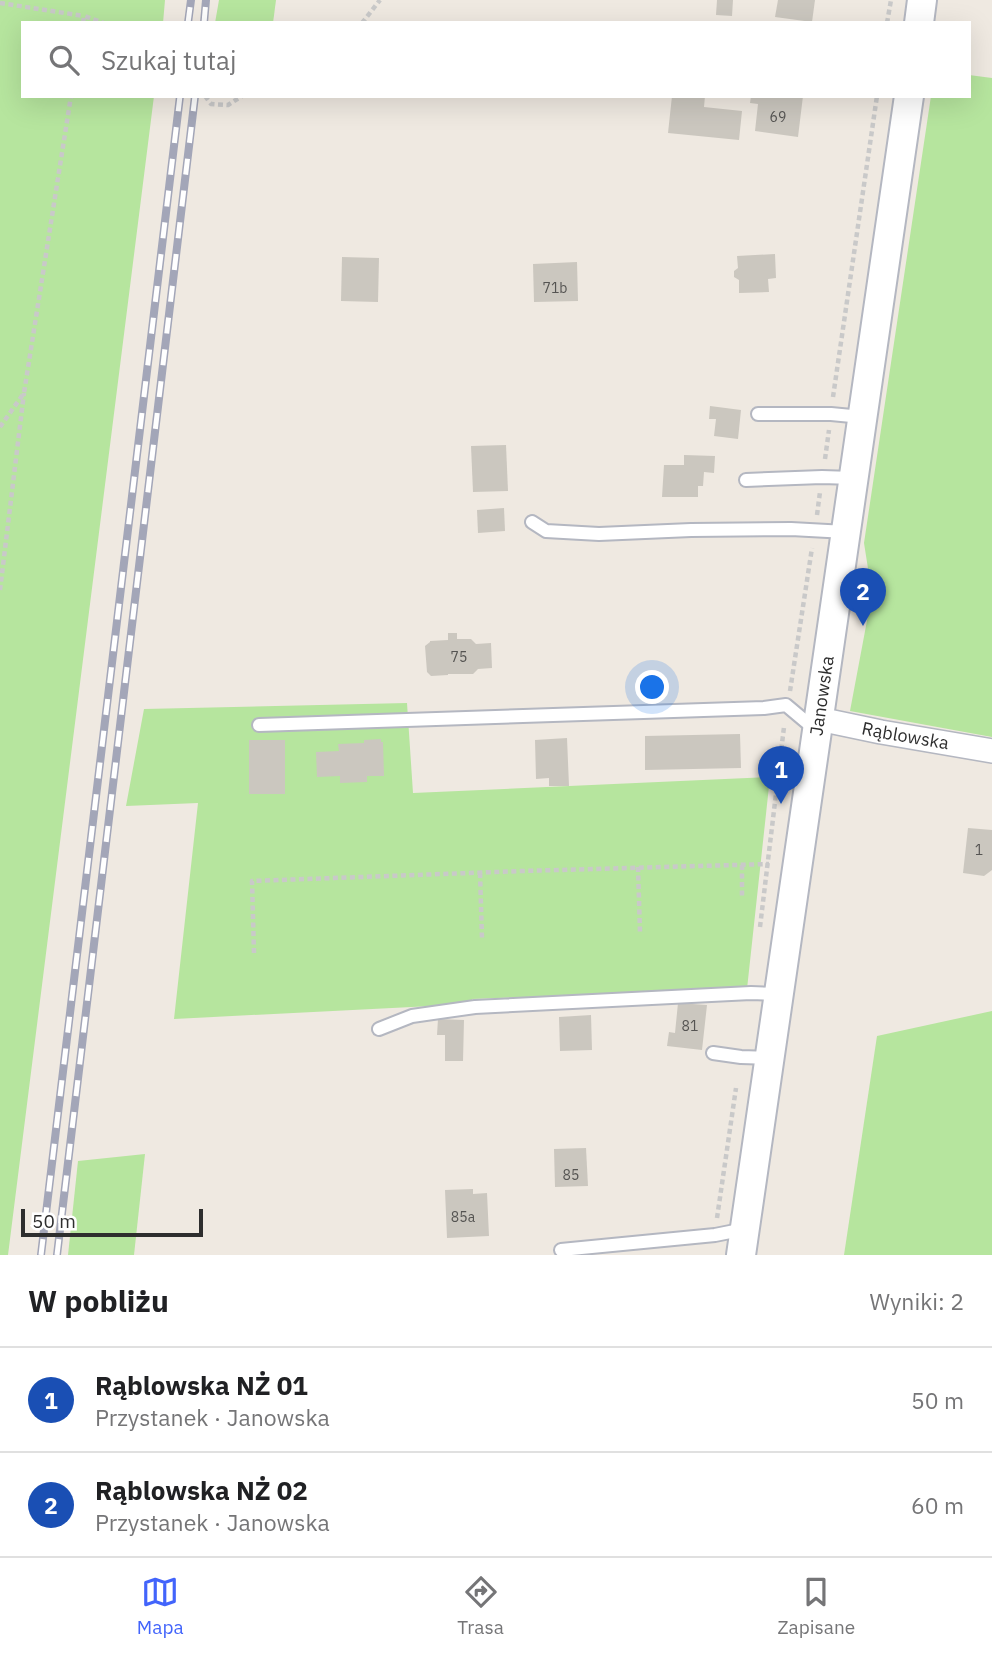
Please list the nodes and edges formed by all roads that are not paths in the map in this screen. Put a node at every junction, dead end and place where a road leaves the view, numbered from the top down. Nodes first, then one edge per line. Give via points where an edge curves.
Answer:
1 (922, 0) edge
2 (919, 21) edge
3 (909, 98) edge
4 (758, 414) dead end
5 (863, 417) junction
6 (854, 478) junction
7 (746, 480) dead end
8 (533, 522) dead end
9 (846, 532) junction
10 (259, 725) dead end
11 (818, 725) junction
12 (992, 751) edge
13 (779, 994) junction
14 (379, 1029) dead end
15 (713, 1053) dead end
16 (770, 1059) junction
17 (743, 1242) edge
18 (561, 1250) dead end

1 - 2 street
3 - 5 street, Janowska
4 - 5 lane
5 - 6 street, Janowska
6 - 7 lane
6 - 9 street, Janowska
8 - 9 lane via 546,531 599,534
9 - 11 street, Janowska
10 - 11 lane via 786,705
11 - 12 street, Rąblowska
11 - 13 street, Janowska
13 - 14 lane via 475,1007 412,1016
13 - 16 street, Janowska
15 - 16 lane
16 - 17 street, Janowska
17 - 18 lane via 715,1235

